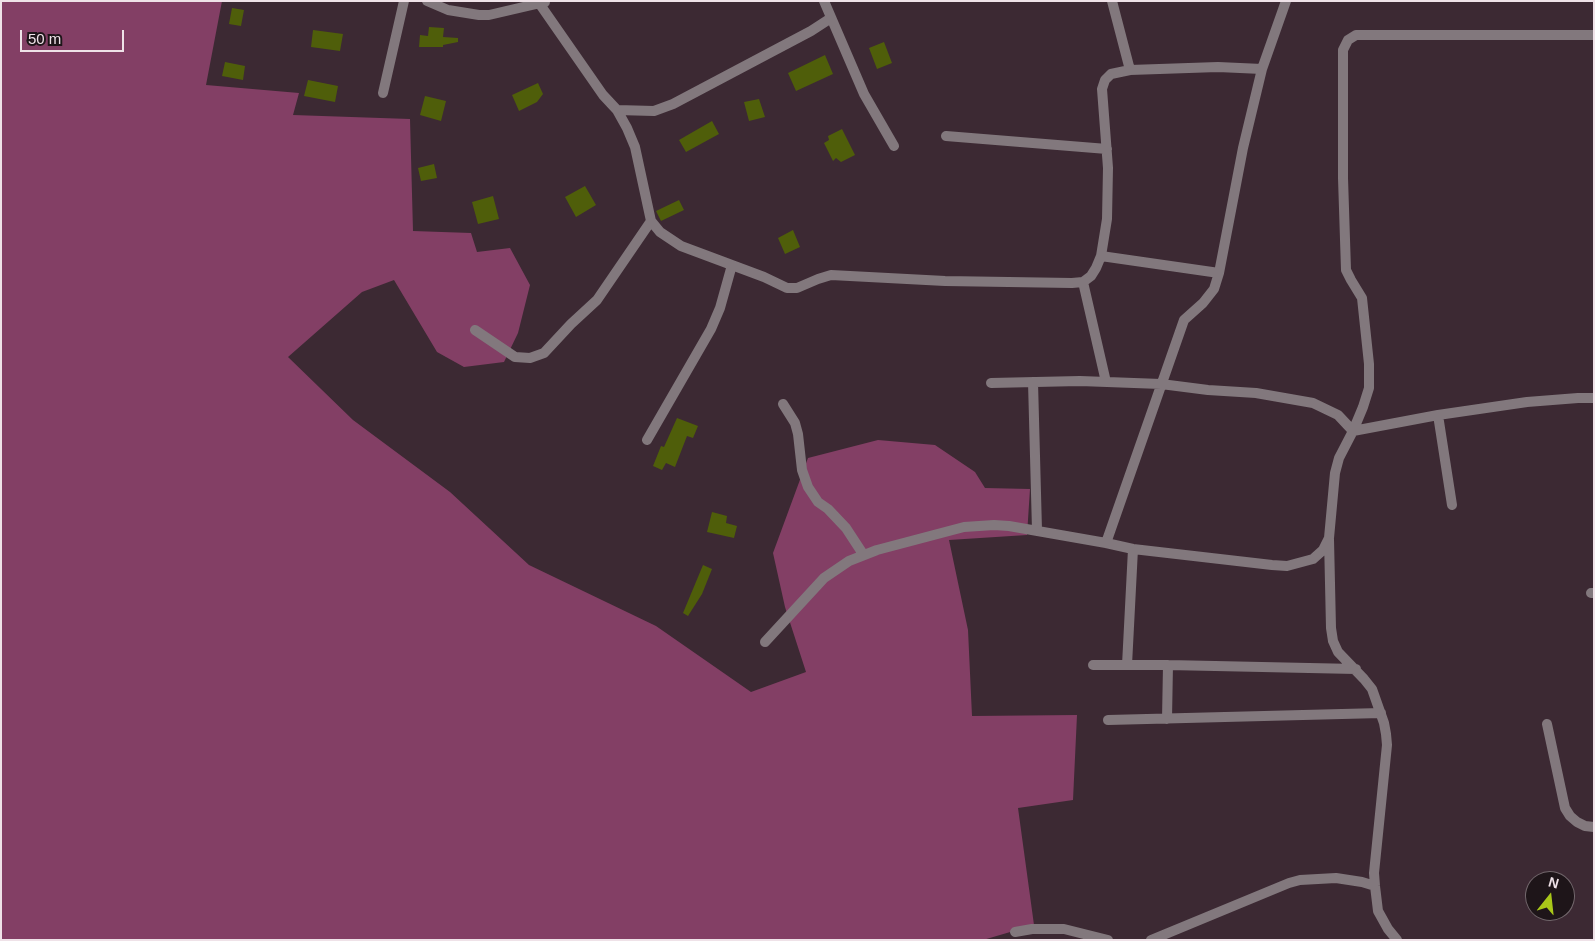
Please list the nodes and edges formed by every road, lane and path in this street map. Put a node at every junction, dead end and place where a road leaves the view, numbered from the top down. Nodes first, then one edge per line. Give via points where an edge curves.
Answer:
1 (404, 1) edge
2 (427, 1) edge
3 (824, 1) edge
4 (1112, 1) edge
5 (1286, 1) edge
6 (543, 2) edge
7 (831, 18) junction
8 (1594, 35) edge
9 (1262, 69) junction
10 (1130, 70) junction
11 (382, 93) dead end
12 (617, 110) junction
13 (946, 136) dead end
14 (894, 146) dead end
15 (1107, 149) junction
16 (651, 221) junction
17 (1101, 256) junction
18 (732, 265) junction
19 (1219, 273) junction
20 (1083, 282) junction
21 (475, 330) dead end
22 (1034, 382) junction
23 (1106, 382) junction
24 (991, 383) dead end
25 (1161, 384) junction
26 (1594, 398) edge
27 (783, 404) dead end
28 (1438, 416) junction
29 (1353, 431) junction
30 (647, 440) dead end
31 (1452, 505) dead end
32 (1037, 530) junction
33 (1329, 538) junction
34 (1106, 543) junction
35 (1133, 549) junction
36 (863, 554) junction
37 (765, 642) dead end
38 (1094, 665) dead end
39 (1128, 665) junction
40 (1168, 665) junction
41 (1356, 669) junction
42 (1381, 713) junction
43 (1167, 719) junction
44 (1108, 720) dead end
45 (1547, 724) dead end
46 (1594, 827) edge
47 (1375, 886) junction
48 (1015, 932) dead end
49 (1104, 939) edge
50 (1152, 940) edge
51 (1397, 940) edge

1 - 11 street
2 - 6 street via 448,10 478,15
3 - 7 street
4 - 10 street
5 - 9 street
6 - 12 street via 603,95
7 - 12 street via 673,104 654,111
7 - 14 street via 864,94
8 - 29 street via 1356,35 1348,40 1343,50 1346,270 1362,298 1369,364 1369,388
9 - 10 street
9 - 19 street
10 - 15 street via 1111,74 1102,89
12 - 16 street via 635,147
13 - 15 street
15 - 17 street via 1107,212
16 - 18 street via 660,232 681,246
16 - 21 street via 597,300 544,353 530,358 515,357
17 - 19 street
17 - 20 street via 1091,276
18 - 20 street via 787,288 797,288 831,274 945,281
18 - 30 street via 711,329
19 - 25 street via 1210,296 1184,320
20 - 23 street
22 - 23 street
22 - 24 street
22 - 32 street
23 - 25 street
25 - 29 street via 1256,393 1313,403 1338,415
25 - 34 street
26 - 28 street via 1527,402
27 - 36 street via 795,423 808,487 818,502 846,528
28 - 29 street
28 - 31 street
29 - 33 street via 1335,473
32 - 34 street
32 - 36 street via 994,525 964,526
33 - 35 street via 1313,559 1287,566
33 - 41 street via 1333,641 1346,662
34 - 35 street
35 - 39 street
36 - 37 street via 824,578
38 - 39 street
39 - 40 street
40 - 41 street
40 - 43 street
41 - 42 street via 1372,689
42 - 43 street
42 - 47 street via 1387,745
43 - 44 street
45 - 46 street via 1565,808 1577,822
47 - 50 street via 1336,878 1300,880
47 - 51 street via 1378,911
48 - 49 street via 1064,929

